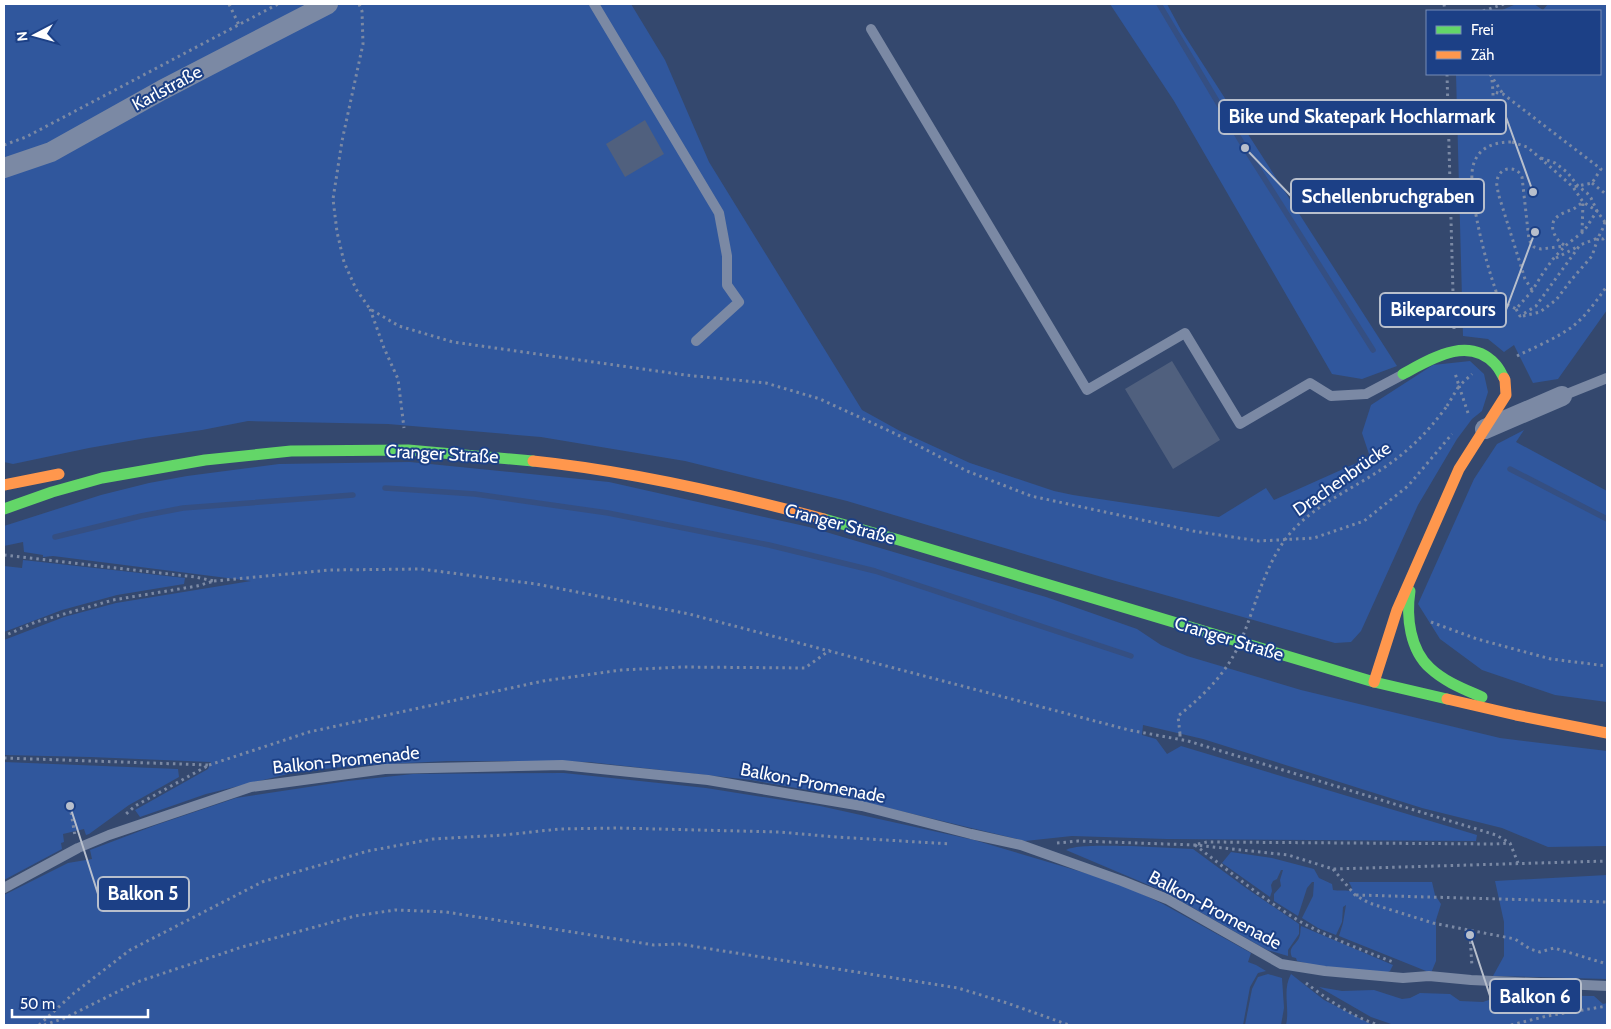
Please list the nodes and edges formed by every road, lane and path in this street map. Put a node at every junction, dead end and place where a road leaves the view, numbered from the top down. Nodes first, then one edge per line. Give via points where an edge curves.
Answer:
1 (229, 4) edge
2 (278, 4) edge
3 (328, 4) edge
4 (359, 4) edge
5 (594, 4) edge
6 (1504, 4) edge
7 (1487, 10) edge
8 (239, 25) junction
9 (871, 29) dead end
10 (1447, 75) edge
11 (1490, 75) edge
12 (1492, 79) junction
13 (1493, 92) junction
14 (1504, 94) junction
15 (1463, 126) dead end
16 (4, 145) edge
17 (1539, 157) junction
18 (4, 168) edge
19 (1592, 183) junction
20 (1578, 186) junction
21 (1573, 187) junction
22 (1607, 195) edge
23 (1583, 202) junction
24 (1597, 211) junction
25 (1606, 223) edge
26 (1582, 233) junction
27 (1607, 236) edge
28 (1598, 238) junction
29 (1580, 245) junction
30 (1565, 246) junction
31 (1553, 259) junction
32 (1607, 286) edge
33 (1532, 291) junction
34 (370, 309) junction
35 (1516, 309) junction
36 (1520, 316) junction
37 (696, 341) dead end
38 (1455, 350) junction
39 (1496, 364) junction
40 (1403, 374) joint
41 (1607, 378) edge
42 (1459, 386) junction
43 (1562, 396) joint
44 (1463, 421) dead end
45 (1457, 428) dead end
46 (1485, 429) junction
47 (259, 443) dead end
48 (408, 450) junction
49 (291, 451) junction
50 (68, 472) dead end
51 (4, 485) edge
52 (4, 509) edge
53 (4, 555) edge
54 (1413, 571) junction
55 (214, 581) junction
56 (1409, 614) junction
57 (4, 636) edge
58 (830, 650) junction
59 (1607, 666) edge
60 (1374, 682) junction
61 (1516, 715) junction
62 (1607, 733) edge
63 (1180, 739) junction
64 (4, 758) edge
65 (209, 766) junction
66 (70, 806) dead end
67 (971, 834) junction
68 (109, 835) junction
69 (75, 839) dead end
70 (1510, 843) junction
71 (1021, 845) junction
72 (1195, 845) junction
73 (1607, 861) edge
74 (1518, 863) junction
75 (1333, 868) junction
76 (4, 888) edge
77 (1355, 895) junction
78 (1607, 902) edge
79 (1470, 935) dead end
80 (1281, 964) junction
81 (1607, 964) edge
82 (1401, 965) dead end
83 (1472, 974) dead end
84 (1607, 986) edge
85 (1607, 1006) edge
86 (40, 1025) edge
87 (44, 1025) edge
88 (1069, 1025) edge
89 (1379, 1025) edge
90 (1511, 1025) edge

1 - 8 path
2 - 8 path
3 - 18 street, Karlstraße via 51,152
4 - 34 path via 363,44 333,199 336,232 344,262 356,289
5 - 37 lane via 719,213 727,256 727,285 739,302
6 - 7 path
8 - 16 path via 26,137
9 - 40 lane via 1087,390 1185,333 1240,424 1310,383 1331,396 1366,394
10 - 38 path
11 - 12 path
12 - 13 path
12 - 14 path
13 - 14 path
13 - 15 path via 1493,124
14 - 19 path via 1601,169
17 - 20 path via 1555,163
17 - 21 path
17 - 35 path via 1527,147 1512,142 1495,143 1484,148 1473,166 1476,217 1488,270 1499,299
19 - 20 path
19 - 22 path
20 - 21 path
20 - 24 path via 1591,198
21 - 23 path
23 - 24 path
23 - 26 path
23 - 30 path via 1558,216 1552,225 1558,242
24 - 25 path
24 - 26 path
25 - 28 path
26 - 30 path
27 - 28 path
28 - 29 path
28 - 36 path via 1592,256 1556,300 1540,312
29 - 31 path
29 - 36 path via 1536,306
30 - 31 path
30 - 33 path via 1534,247 1529,240 1520,172 1507,168 1500,173 1498,193 1525,279
31 - 33 path
32 - 39 path via 1573,326
33 - 35 path
34 - 45 path via 399,326 454,342 685,375 766,383 820,399 967,471 1031,496 1193,531 1259,541 1314,538 1364,522 1408,486
34 - 48 path via 398,379
35 - 36 path
38 - 39 main road via 1477,351
38 - 40 main road
38 - 42 path via 1455,375
39 - 42 path via 1470,375
39 - 46 main road, Cranger Straße via 1505,380 1506,395
41 - 43 lane
42 - 44 path via 1468,414
42 - 63 path, Drachenbrücke, bridge via 1431,428 1410,449 1313,512 1292,532 1278,550 1239,645 1222,676 1178,716
43 - 46 street
46 - 54 main road, Cranger Straße via 1459,469
47 - 49 main road, Cranger Straße
48 - 49 main road, Cranger Straße
48 - 60 main road, Cranger Straße via 564,464 681,485 796,512
49 - 52 main road, Cranger Straße via 205,460 102,478
50 - 51 main road
53 - 55 path via 195,576
54 - 56 main road, Cranger Straße
54 - 60 main road, Cranger Straße
55 - 57 path via 114,600 36,622
55 - 58 path via 330,570 421,569 536,584 689,614
56 - 59 path via 1477,639 1552,659
56 - 61 main road, Cranger Straße via 1419,652 1429,668
58 - 63 path via 1129,730
58 - 65 path via 806,668 621,670 543,681 309,732
60 - 61 main road, Cranger Straße
61 - 62 main road, Cranger Straße
63 - 70 path via 1496,835
64 - 65 path
65 - 68 path via 135,806 111,826
66 - 69 path
67 - 68 lane, Balkon-Promenade via 862,806 708,780 562,765 385,769 251,787
67 - 71 lane, Balkon-Promenade
67 - 86 path via 948,845 779,832 671,828 559,829 433,839 368,851 262,882 130,950 74,993
68 - 76 lane, Balkon-Promenade
70 - 72 path via 1207,842
70 - 74 path
71 - 72 path via 1078,841
71 - 80 lane, Balkon-Promenade via 1167,899
72 - 75 path via 1288,855
72 - 82 path via 1301,922
73 - 74 path
74 - 75 path
75 - 77 path
77 - 78 path
77 - 81 path via 1369,903 1433,923 1515,940 1540,952 1554,948
79 - 83 path
80 - 84 lane, Balkon-Promenade via 1403,978 1429,976
80 - 89 path via 1325,997
85 - 90 path
87 - 88 path via 137,982 242,947 355,916 395,910 446,912 654,945 679,944 958,988

